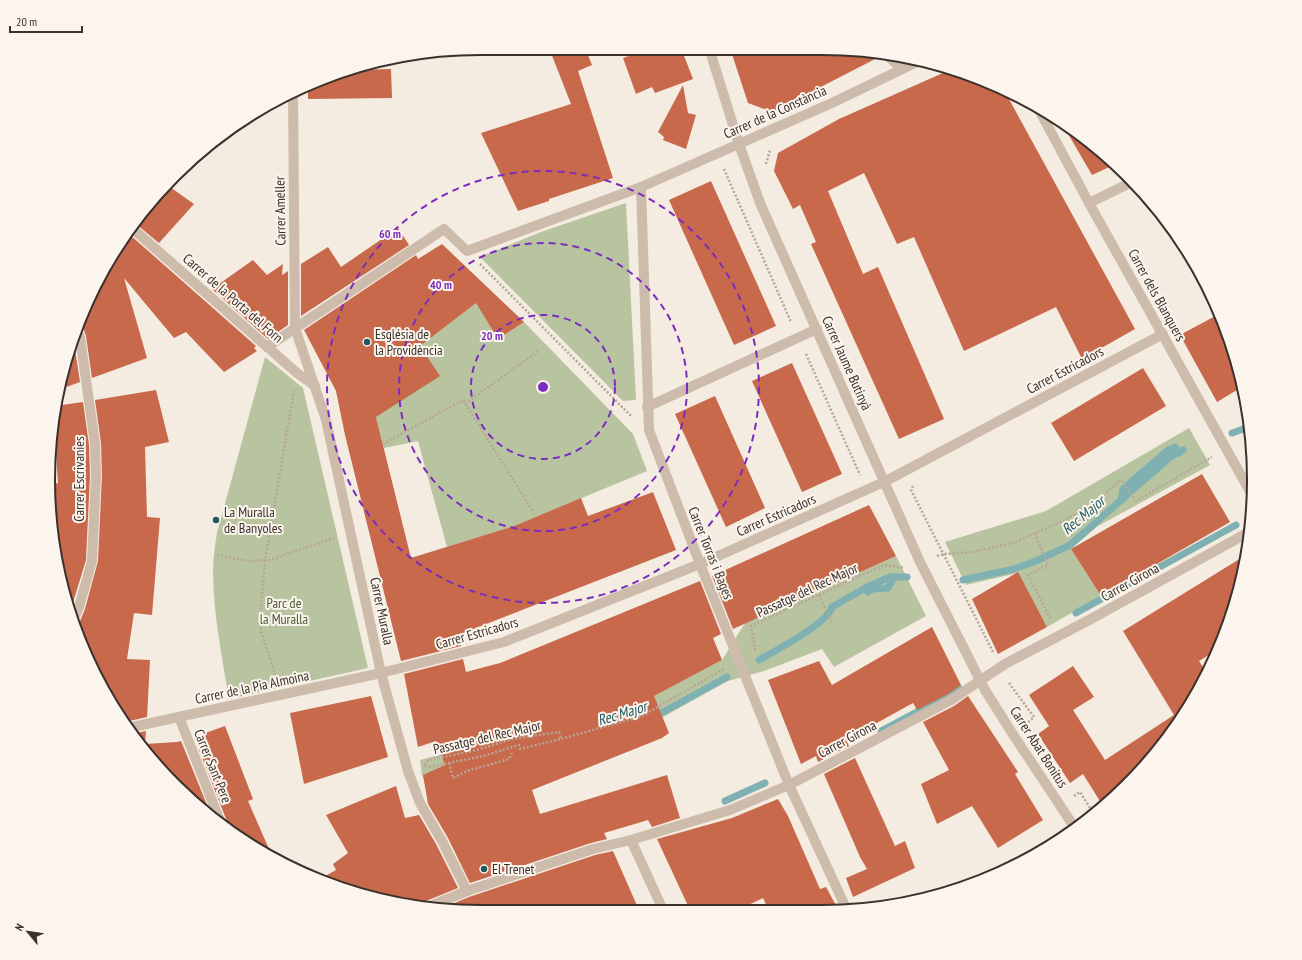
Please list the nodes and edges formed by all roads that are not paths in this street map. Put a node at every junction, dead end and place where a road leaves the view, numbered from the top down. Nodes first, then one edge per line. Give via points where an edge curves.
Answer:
1 (711, 55) edge
2 (894, 61) edge
3 (912, 65) edge
4 (902, 69) junction
5 (293, 98) edge
6 (1043, 117) edge
7 (739, 144) junction
8 (1128, 184) edge
9 (641, 187) junction
10 (1089, 203) junction
11 (136, 231) edge
12 (467, 251) joint
13 (295, 328) junction
14 (817, 329) junction
15 (1162, 334) junction
16 (80, 339) edge
17 (267, 347) junction
18 (315, 386) junction
19 (647, 407) junction
20 (884, 482) junction
21 (1247, 485) edge
22 (1243, 535) edge
23 (700, 564) junction
24 (76, 612) edge
25 (381, 673) junction
26 (981, 680) junction
27 (178, 717) junction
28 (134, 727) edge
29 (789, 785) junction
30 (217, 814) edge
31 (1072, 823) edge
32 (631, 840) junction
33 (467, 891) junction
34 (439, 903) edge
35 (844, 904) edge
36 (661, 905) edge

1 - 7 street, Carrer Jaume Butinyà
2 - 4 street
3 - 4 street, Carrer de la Constància
4 - 7 street, Carrer de la Constància
5 - 13 street, Carrer Ameller
6 - 10 street, Carrer dels Blanquers
7 - 9 street, Carrer de la Constància
7 - 14 street, Carrer Jaume Butinyà via 760,203
8 - 10 street
9 - 12 street, Carrer de la Constància
9 - 19 street, Carrer Torras i Bages
10 - 15 street, Carrer dels Blanquers
11 - 17 street, Carrer de la Porta del Forn
12 - 13 street, Carrer de la Porta del Forn via 444,229
13 - 17 street
13 - 18 street, Carrer Muralla
14 - 19 street
14 - 20 street, Carrer Jaume Butinyà
15 - 20 street, Carrer Estricadors
15 - 21 street, Carrer dels Blanquers
16 - 24 street, Carrer Escrivanies via 95,444 96,475 92,561
17 - 18 street, Carrer de la Porta del Forn
18 - 25 street, Carrer Muralla via 326,420
19 - 23 street, Carrer Torras i Bages via 649,430
20 - 23 street, Carrer Estricadors
20 - 26 street, Carrer Jaume Butinyà via 920,562
22 - 26 street, Carrer Girona via 1000,667
23 - 25 street, Carrer Estricadors via 504,642
23 - 29 street, Carrer Torras i Bages
25 - 27 street, Carrer de la Pia Almoina
25 - 33 street, Carrer Muralla via 408,771 420,803
26 - 29 street, Carrer Girona via 951,700
26 - 31 street, Carrer Abat Bonitus via 1014,736
27 - 28 street, Carrer de la Pia Almoina
27 - 30 street, Carrer Sant Pere
29 - 32 street, Carrer Girona via 730,810
29 - 35 street, Carrer Torras i Bages
32 - 33 street, Carrer Girona via 593,849
32 - 36 street
33 - 34 street, Carrer Girona

